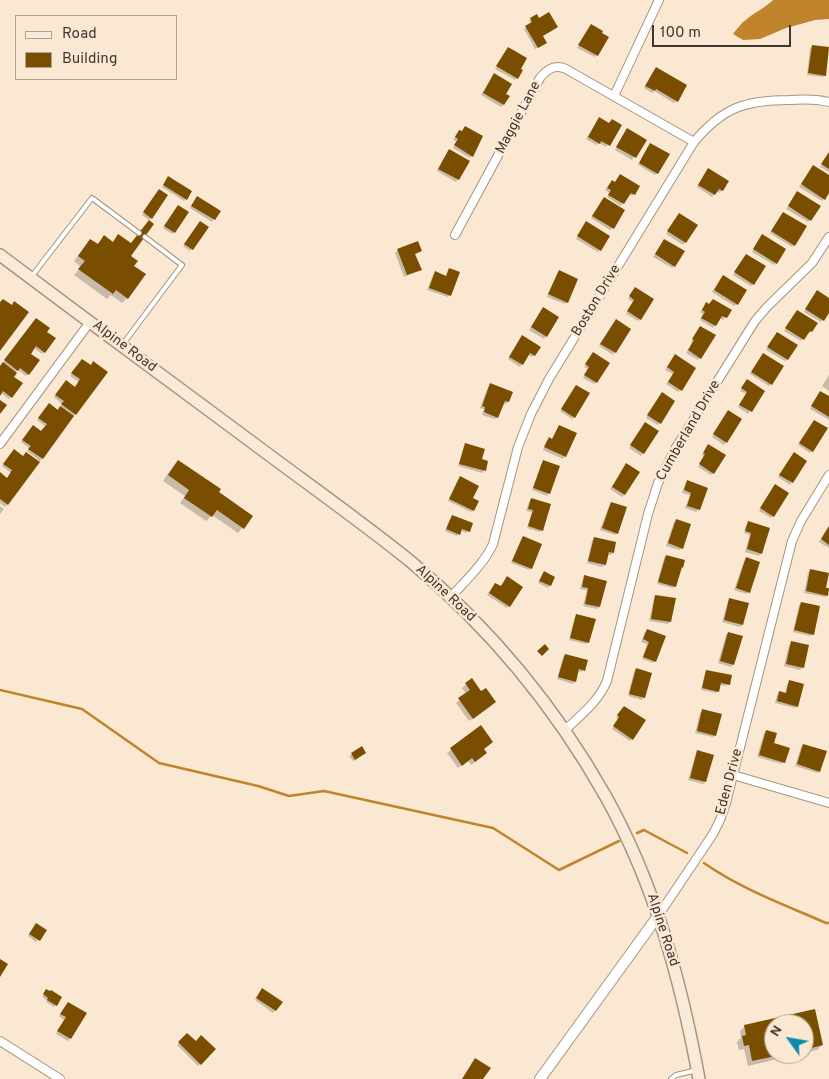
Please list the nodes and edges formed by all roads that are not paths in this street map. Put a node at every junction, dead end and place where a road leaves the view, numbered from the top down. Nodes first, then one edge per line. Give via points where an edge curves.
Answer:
1 (659, 0) edge
2 (614, 96) junction
3 (829, 102) edge
4 (694, 142) junction
5 (139, 233) dead end
6 (455, 235) dead end
7 (144, 237) dead end
8 (829, 237) edge
9 (0, 255) edge
10 (30, 278) junction
11 (90, 322) junction
12 (122, 346) junction
13 (0, 444) edge
14 (829, 475) edge
15 (450, 598) junction
16 (564, 731) junction
17 (733, 775) junction
18 (829, 803) edge
19 (658, 916) junction
20 (0, 1041) edge
21 (698, 1074) edge
22 (60, 1079) edge
23 (540, 1079) edge
24 (671, 1079) edge

1 - 2 street
2 - 4 street, Maggie Lane
2 - 6 street, Maggie Lane via 562,67 547,70
3 - 4 street, Boston Drive via 781,100 747,103 720,116
4 - 15 street, Boston Drive via 538,399 518,446 491,549
5 - 10 lane via 92,198
7 - 12 lane via 182,265
8 - 16 street, Cumberland Drive via 812,263 755,321 670,457 648,514 607,681 596,701
9 - 10 main road, Alpine Road
10 - 11 main road, Alpine Road
11 - 12 main road, Alpine Road
11 - 13 street
12 - 15 main road, Alpine Road via 378,536
14 - 17 street, Eden Drive via 792,541
15 - 16 main road, Alpine Road via 518,669
16 - 19 main road, Alpine Road via 623,830
17 - 18 street
17 - 19 street, Eden Drive via 716,828
19 - 21 main road, Alpine Road via 678,978
19 - 23 street, Eden Drive
20 - 22 street
21 - 24 lane via 676,1075

